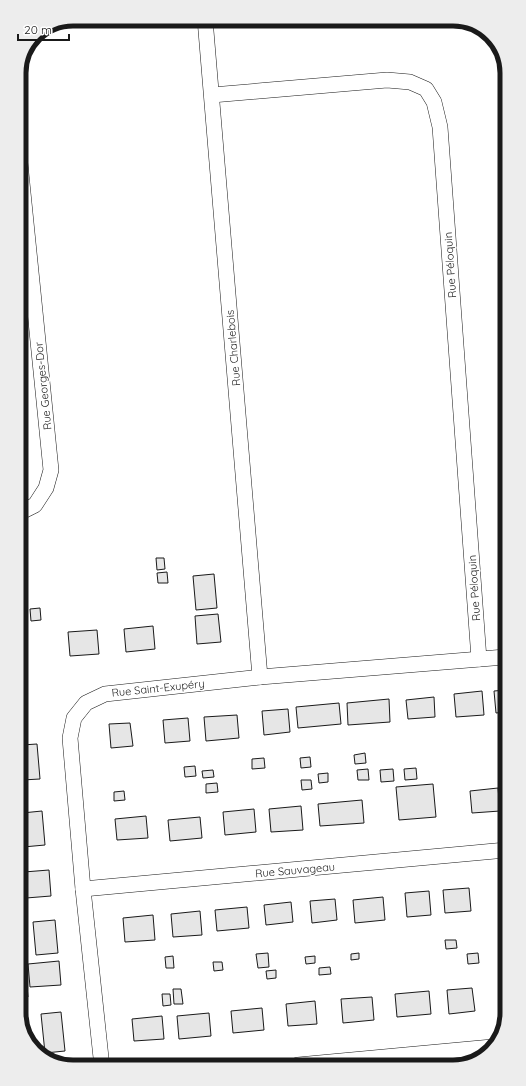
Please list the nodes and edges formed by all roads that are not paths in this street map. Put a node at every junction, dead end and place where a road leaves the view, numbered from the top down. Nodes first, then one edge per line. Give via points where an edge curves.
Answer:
1 (206, 26) edge
2 (212, 94) junction
3 (26, 222) edge
4 (26, 510) edge
5 (500, 657) edge
6 (479, 659) junction
7 (260, 677) junction
8 (500, 851) edge
9 (83, 889) junction
10 (484, 1048) edge
11 (101, 1060) edge
12 (352, 1060) edge

1 - 2 street, Rue Charlebois
2 - 6 street, Rue Péloquin via 387,80 410,82 426,90 434,102 440,127
2 - 7 street, Rue Charlebois
3 - 4 street, Rue Georges-Dor via 51,470 46,488 35,505
5 - 6 street, Rue Saint-Exupéry
6 - 7 street, Rue Saint-Exupéry
7 - 9 street, Rue Saint-Exupéry via 105,694 86,703 74,718 70,738
8 - 9 street, Rue Sauvageau
9 - 11 street, Rue Saint-Exupéry
10 - 12 street

